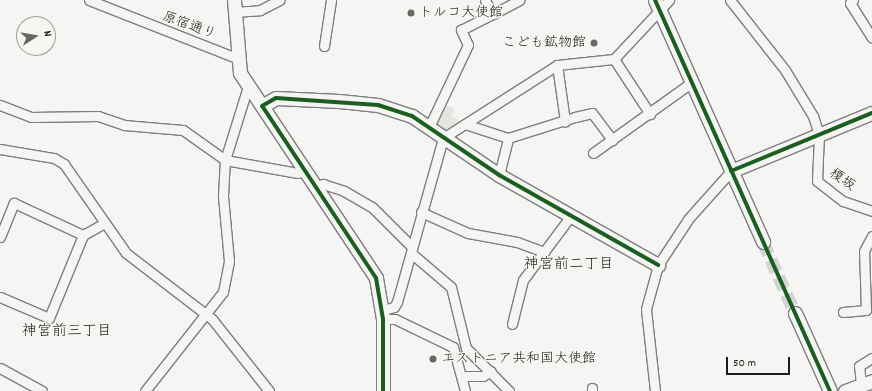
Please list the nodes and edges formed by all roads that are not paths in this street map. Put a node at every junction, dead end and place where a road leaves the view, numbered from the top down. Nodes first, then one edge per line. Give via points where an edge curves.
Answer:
1 (89, 0) edge
2 (280, 0) edge
3 (331, 0) edge
4 (485, 0) edge
5 (519, 0) edge
6 (853, 0) edge
7 (733, 1) edge
8 (661, 3) edge
9 (234, 6) edge
10 (492, 14) junction
11 (872, 38) edge
12 (324, 46) dead end
13 (236, 58) junction
14 (614, 59) junction
15 (557, 65) junction
16 (692, 82) junction
17 (248, 86) junction
18 (0, 105) edge
19 (262, 106) junction
20 (872, 113) edge
21 (650, 114) junction
22 (565, 121) junction
23 (465, 124) junction
24 (429, 127) junction
25 (819, 134) junction
26 (443, 138) junction
27 (508, 138) junction
28 (612, 140) junction
29 (0, 149) edge
30 (593, 153) dead end
31 (225, 160) junction
32 (305, 169) junction
33 (731, 171) junction
34 (499, 175) junction
35 (317, 187) junction
36 (872, 211) edge
37 (421, 212) junction
38 (570, 216) junction
39 (105, 223) junction
40 (83, 235) junction
41 (872, 236) edge
42 (0, 237) edge
43 (763, 242) tunnel mouth
44 (412, 250) junction
45 (544, 252) junction
46 (658, 265) junction
47 (0, 297) edge
48 (843, 312) dead end
49 (205, 313) junction
50 (795, 313) tunnel mouth
51 (383, 314) junction
52 (512, 324) dead end
53 (872, 358) edge
54 (0, 368) edge
55 (491, 371) junction
56 (461, 376) junction
57 (866, 383) edge
58 (42, 391) edge
59 (145, 391) edge
60 (269, 391) edge
61 (383, 391) edge
62 (465, 391) edge
63 (509, 391) edge
64 (655, 391) edge
65 (830, 391) edge
66 (844, 391) edge

1 - 13 street, 原宿通り
2 - 9 street via 260,10
3 - 12 street
4 - 10 street
5 - 10 street
6 - 11 street via 850,3
7 - 25 street via 785,70 813,116
8 - 14 street
8 - 16 street
9 - 13 street
10 - 24 street via 461,30 468,45
13 - 17 street
14 - 15 street
14 - 21 street
15 - 22 street
15 - 23 street
16 - 21 street
16 - 33 street
17 - 19 street
17 - 31 street
18 - 31 street via 31,117 98,116 124,125 183,130
19 - 24 street via 276,98 378,105 412,116
19 - 32 street
20 - 25 street
21 - 28 street
22 - 27 street
22 - 28 street via 592,112
23 - 26 street
23 - 27 street
24 - 26 street
25 - 33 street
25 - 36 street, 榎坂 via 817,181 843,201
26 - 34 street
26 - 37 street
27 - 34 street
28 - 30 street
29 - 39 street via 54,158 64,164
31 - 32 street via 298,173
31 - 49 street via 223,196 228,275 221,298
32 - 35 street
33 - 43 street
33 - 46 street via 689,218
34 - 38 street
35 - 44 street via 323,184 344,191 372,207
35 - 51 street via 369,264
37 - 44 street
37 - 45 street via 468,233 517,242
38 - 45 street
38 - 46 street
39 - 40 street
39 - 49 street via 138,264
40 - 42 street via 14,203
40 - 47 street via 49,318
41 - 48 street via 864,251 866,310
44 - 51 street via 397,302
44 - 55 street via 451,287 466,348
45 - 52 street via 522,280
46 - 64 street via 646,309
49 - 59 street
49 - 60 street
50 - 65 street
51 - 56 street via 453,347
51 - 61 street
53 - 57 street via 859,366
54 - 58 street
55 - 56 street via 483,376
55 - 63 street
56 - 62 street
57 - 66 street

